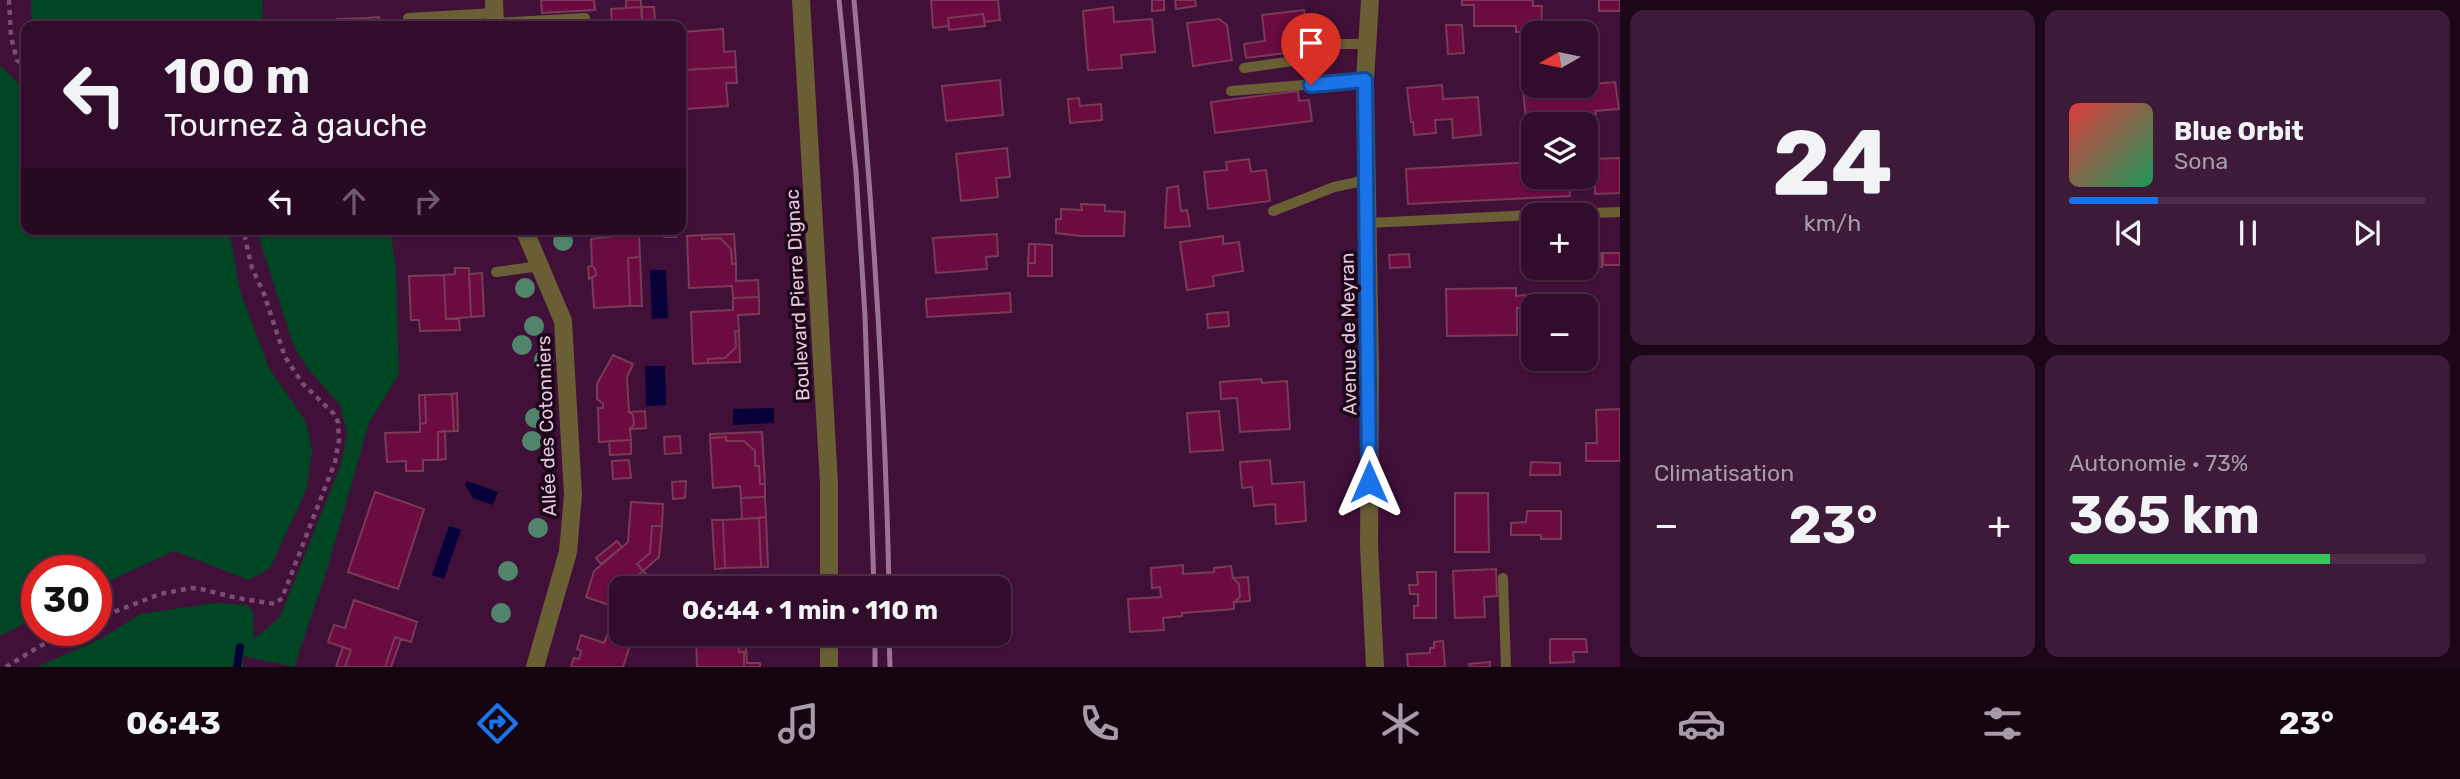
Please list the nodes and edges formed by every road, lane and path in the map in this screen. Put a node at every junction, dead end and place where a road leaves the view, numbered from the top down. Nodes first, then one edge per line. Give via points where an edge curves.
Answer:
1 (9, 0) edge
2 (801, 0) edge
3 (1370, 0) edge
4 (495, 16) edge
5 (408, 18) dead end
6 (585, 18) dead end
7 (1367, 44) junction
8 (21, 63) edge
9 (1244, 68) dead end
10 (1365, 80) junction
11 (1231, 91) dead end
12 (1367, 180) junction
13 (1273, 211) dead end
14 (1620, 212) edge
15 (1598, 213) edge
16 (1521, 216) edge
17 (1368, 223) junction
18 (244, 235) edge
19 (527, 235) edge
20 (540, 266) junction
21 (496, 272) dead end
22 (829, 576) edge
23 (1503, 578) dead end
24 (112, 614) edge
25 (40, 646) edge
26 (829, 646) edge
27 (6, 667) edge
28 (535, 667) edge
29 (829, 667) edge
30 (1375, 667) edge
31 (1507, 667) edge

1 - 8 path via 11,37
2 - 22 street, Boulevard Pierre Dignac via 829,483
3 - 7 street, Avenue de Meyran
4 - 5 lane
4 - 6 lane
7 - 9 lane via 1327,44 1314,58
7 - 10 street, Avenue de Meyran
10 - 11 lane
10 - 12 street, Avenue de Meyran
12 - 13 lane via 1334,187
12 - 17 street, Avenue de Meyran
14 - 15 lane
16 - 17 lane
17 - 30 street, Avenue de Meyran via 1368,546
18 - 24 path via 285,357 338,422 335,462 282,598 275,604 191,588 160,594
19 - 20 street, Allée des Cotonniers
20 - 21 lane
20 - 28 street, Allée des Cotonniers via 563,321 573,495 568,552
23 - 31 lane
25 - 27 path
26 - 29 street

